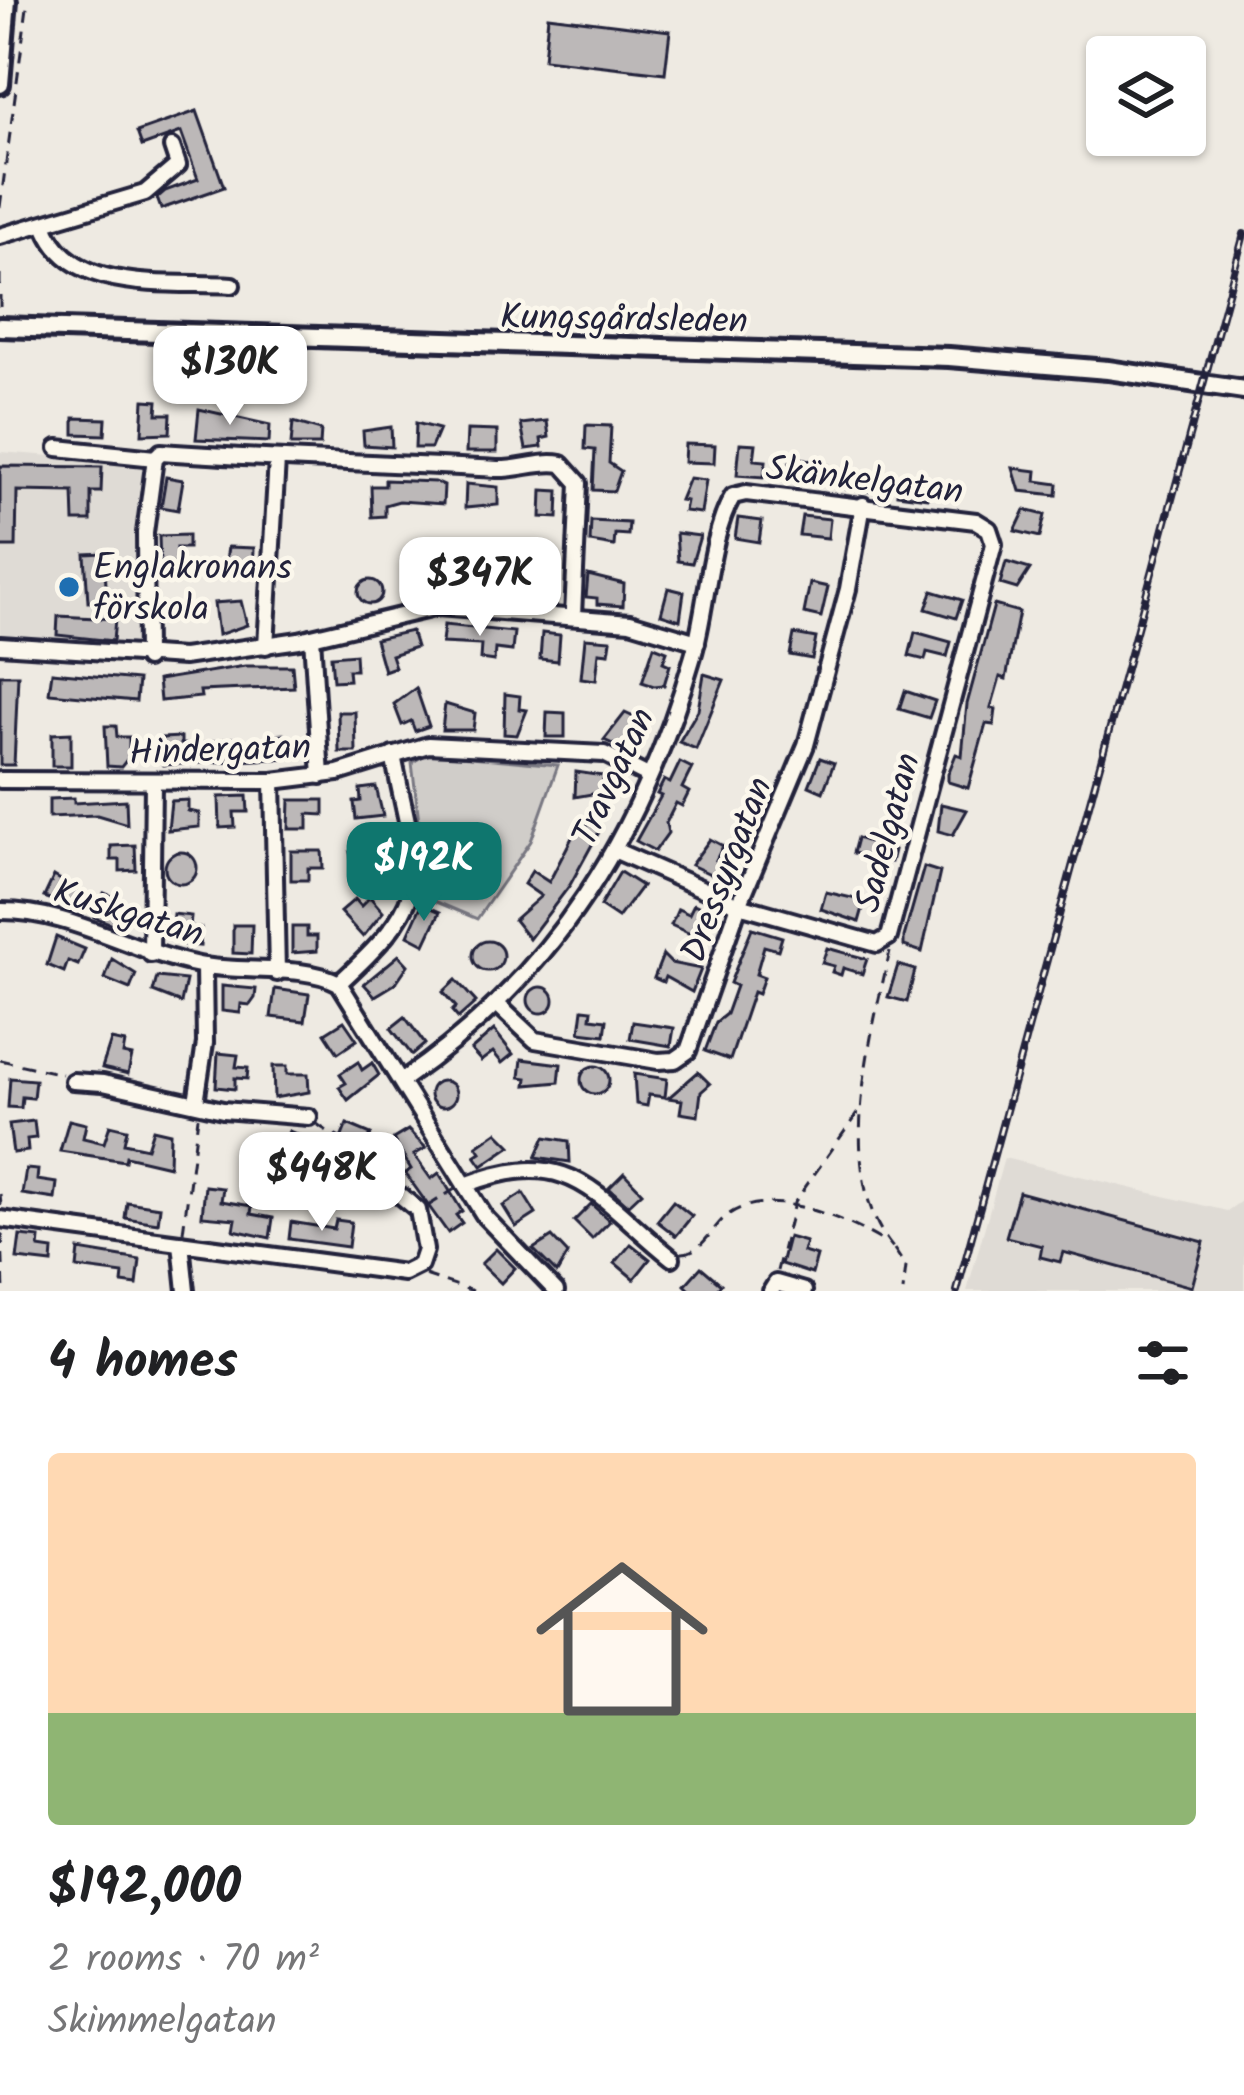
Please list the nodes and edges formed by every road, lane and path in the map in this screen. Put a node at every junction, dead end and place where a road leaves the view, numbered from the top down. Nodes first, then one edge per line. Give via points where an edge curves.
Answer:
1 (7, 0) edge
2 (28, 0) edge
3 (0, 84) edge
4 (172, 147) dead end
5 (0, 207) edge
6 (44, 224) junction
7 (0, 236) edge
8 (0, 274) edge
9 (232, 285) dead end
10 (0, 311) edge
11 (0, 327) edge
12 (1244, 390) edge
13 (58, 448) dead end
14 (158, 455) junction
15 (277, 460) junction
16 (733, 496) joint
17 (863, 506) junction
18 (989, 529) joint
19 (573, 616) junction
20 (312, 637) junction
21 (698, 642) junction
22 (0, 645) edge
23 (266, 646) junction
24 (146, 659) junction
25 (393, 755) junction
26 (321, 776) junction
27 (648, 776) junction
28 (0, 780) edge
29 (273, 781) junction
30 (153, 782) junction
31 (614, 850) junction
32 (740, 905) junction
33 (0, 911) edge
34 (889, 937) junction
35 (151, 954) junction
36 (204, 966) junction
37 (277, 973) junction
38 (339, 983) junction
39 (499, 1006) junction
40 (0, 1060) edge
41 (404, 1079) junction
42 (73, 1082) joint
43 (198, 1103) junction
44 (861, 1109) junction
45 (309, 1117) joint
46 (465, 1185) junction
47 (0, 1194) edge
48 (401, 1196) joint
49 (792, 1208) junction
50 (420, 1217) junction
51 (1, 1219) edge
52 (181, 1243) junction
53 (895, 1249) junction
54 (672, 1258) joint
55 (415, 1270) junction
56 (773, 1288) edge
57 (4, 1291) edge
58 (186, 1291) edge
59 (472, 1291) edge
60 (556, 1291) edge
61 (804, 1291) edge
62 (903, 1291) edge

1 - 3 main road
2 - 5 path
4 - 6 street via 178,165 145,193
6 - 7 street
6 - 9 street via 59,252 96,276
8 - 10 path
11 - 12 main road, Kungsgårdsleden via 949,357
13 - 14 street
14 - 15 street
14 - 24 street via 145,533
15 - 19 street via 569,467 579,483
15 - 23 street
16 - 17 street, Skänkelgatan
16 - 21 street, Travgatan
17 - 18 street, Skänkelgatan via 976,520
17 - 32 street, Dressyrgatan via 806,745
18 - 34 street, Sadelgatan via 994,544
19 - 20 street via 423,607
19 - 21 street
20 - 23 street
20 - 26 street
21 - 27 street, Travgatan
22 - 24 street
23 - 24 street
25 - 26 street, Hindergatan
25 - 27 street, Hindergatan via 428,745 604,754
25 - 38 street via 413,891 392,934
26 - 29 street, Hindergatan
27 - 31 street, Travgatan
28 - 30 street, Hindergatan
29 - 30 street, Hindergatan
29 - 37 street
30 - 35 street
31 - 32 street, Sadelgatan
31 - 39 street, Travgatan via 562,934
32 - 34 street, Sadelgatan via 877,944
32 - 39 street, Dressyrgatan via 681,1058 541,1042
33 - 35 street, Kuskgatan via 48,916
34 - 44 path
35 - 36 street, Kuskgatan
36 - 37 street, Kuskgatan
36 - 43 street
37 - 38 street, Kuskgatan
38 - 41 street
39 - 41 street, Travgatan
40 - 42 path via 52,1069
41 - 46 street
42 - 43 street
43 - 45 street
43 - 52 path
44 - 49 path
44 - 53 path via 874,1214
45 - 48 path via 382,1160 398,1176
46 - 50 path
46 - 54 street via 518,1169 582,1179
46 - 60 street via 496,1232
47 - 51 path
48 - 50 street
49 - 53 path via 848,1223
49 - 54 path via 736,1210 696,1251
49 - 56 path
50 - 55 street via 425,1250
51 - 52 street
51 - 57 path
52 - 55 street
52 - 58 street
53 - 62 path via 906,1267
55 - 59 path
56 - 61 street

